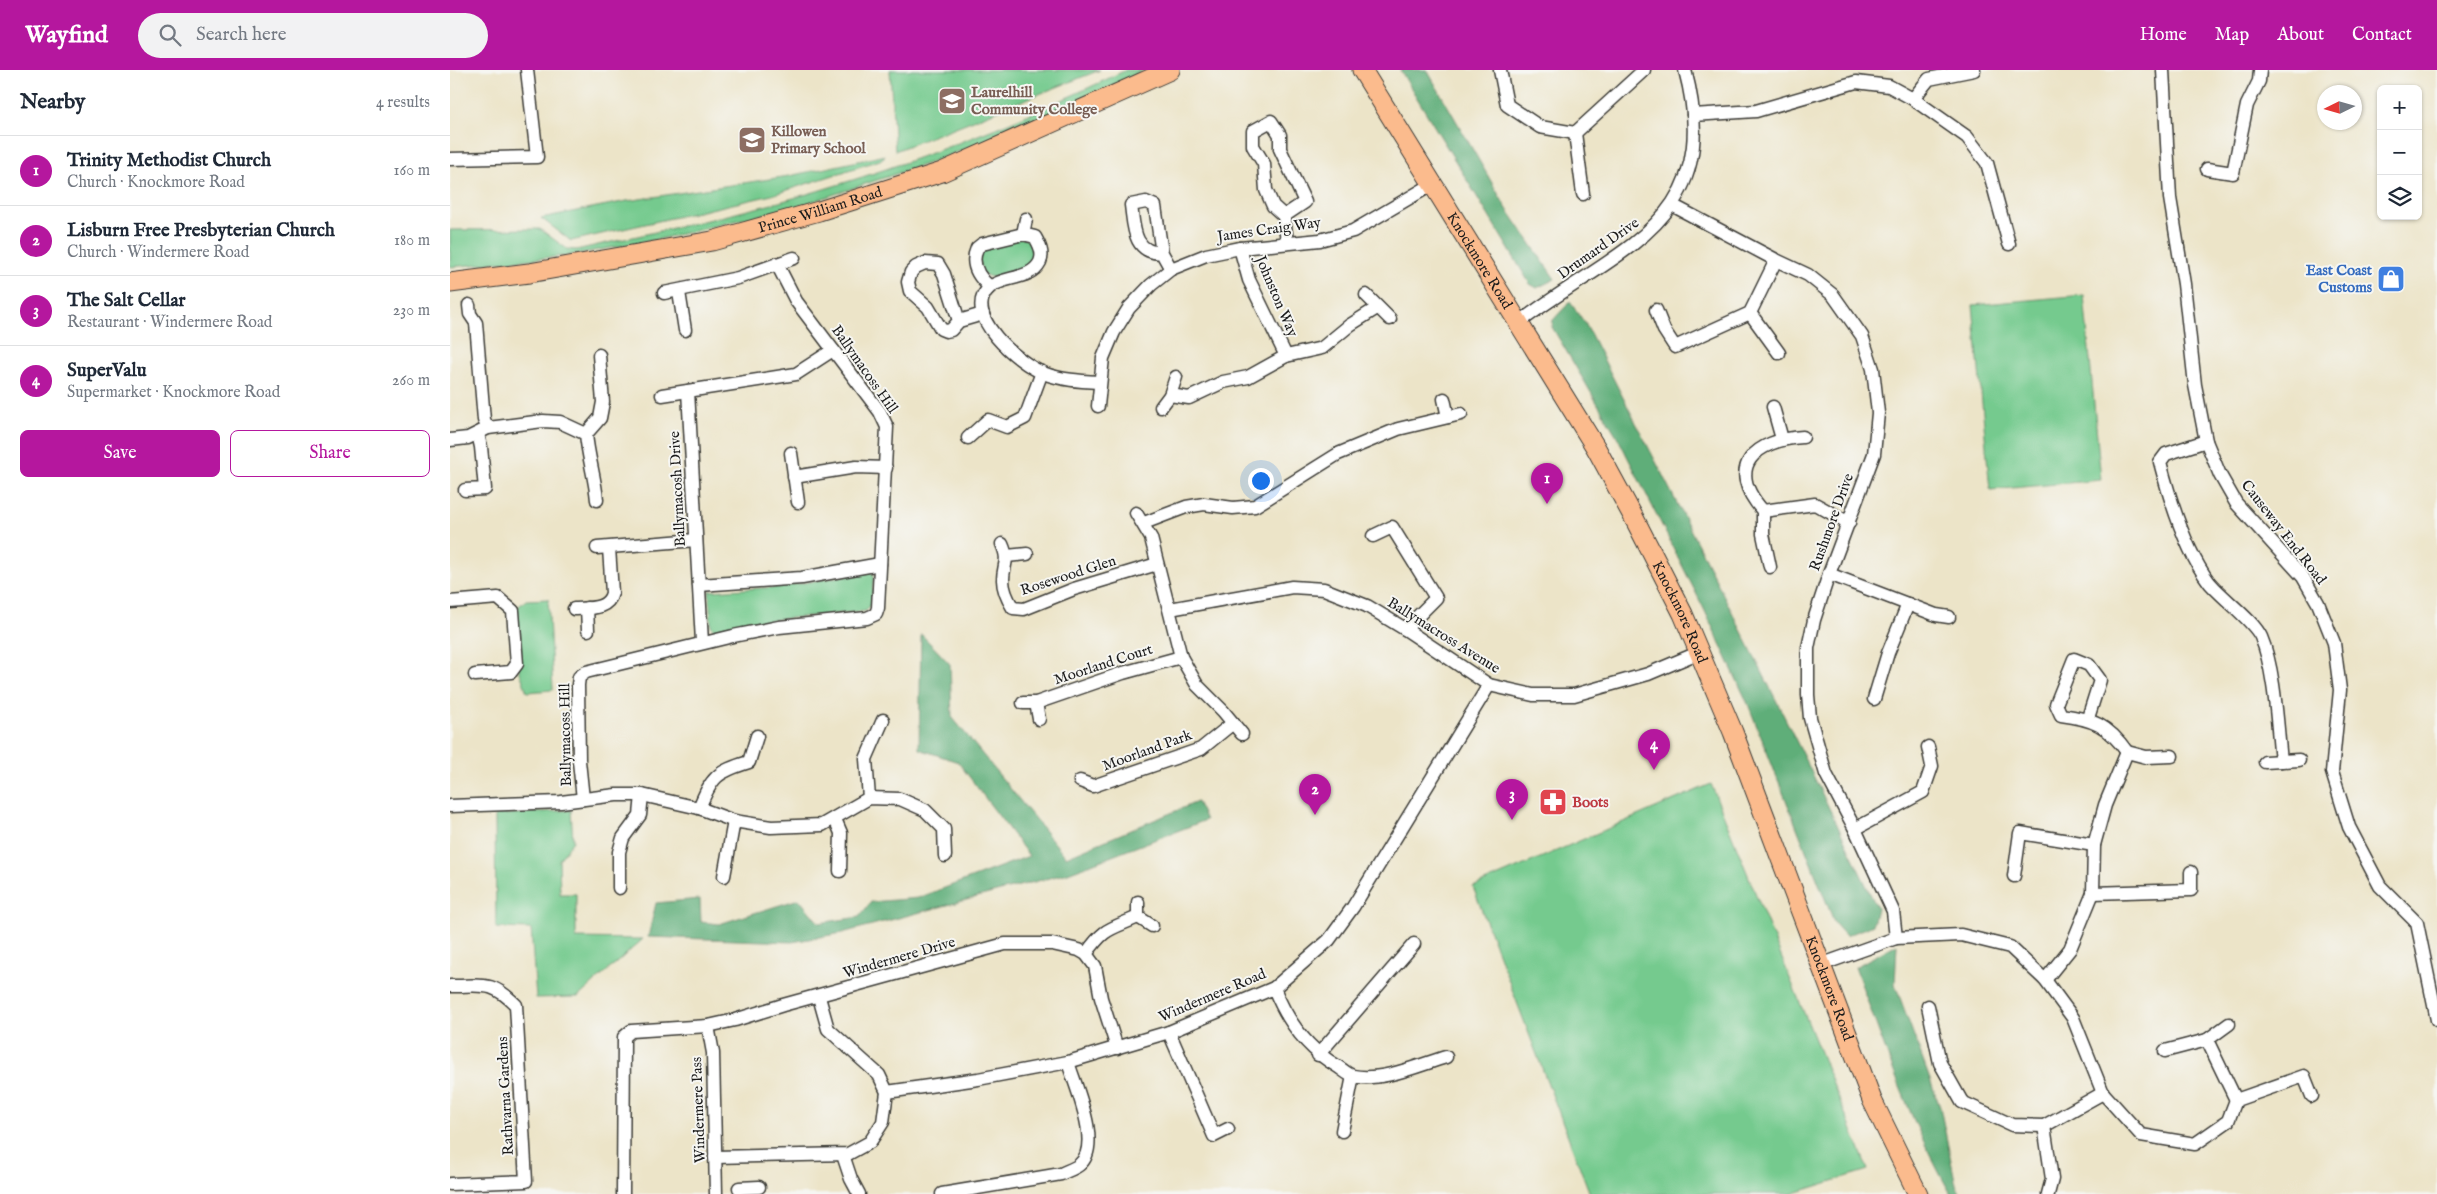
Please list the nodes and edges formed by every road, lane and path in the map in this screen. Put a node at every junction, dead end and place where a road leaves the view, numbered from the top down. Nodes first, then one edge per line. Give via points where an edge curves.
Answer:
1 (527, 70) edge
2 (1170, 70) edge
3 (1362, 70) edge
4 (1500, 70) edge
5 (1644, 70) edge
6 (1685, 70) edge
7 (1974, 70) edge
8 (2163, 70) edge
9 (2260, 70) edge
10 (1913, 99) junction
11 (1693, 115) junction
12 (1575, 133) junction
13 (450, 159) edge
14 (2207, 169) dead end
15 (1433, 184) junction
16 (1583, 194) dead end
17 (1672, 205) junction
18 (1284, 216) junction
19 (1026, 219) dead end
20 (1023, 234) junction
21 (1287, 242) junction
22 (2009, 244) dead end
23 (1240, 248) junction
24 (1162, 253) dead end
25 (794, 258) dead end
26 (1776, 260) junction
27 (778, 264) junction
28 (1171, 269) junction
29 (450, 283) edge
30 (990, 287) junction
31 (679, 292) junction
32 (664, 294) dead end
33 (1366, 295) dead end
34 (469, 305) dead end
35 (1378, 308) junction
36 (1656, 310) dead end
37 (1750, 313) junction
38 (983, 314) junction
39 (1390, 319) dead end
40 (959, 321) junction
41 (1520, 322) junction
42 (685, 330) dead end
43 (833, 350) junction
44 (1779, 353) dead end
45 (599, 355) dead end
46 (1286, 356) junction
47 (1042, 372) junction
48 (1176, 377) dead end
49 (1099, 382) junction
50 (688, 391) junction
51 (662, 395) dead end
52 (1170, 395) junction
53 (1444, 399) dead end
54 (1098, 406) dead end
55 (1161, 407) dead end
56 (1773, 407) dead end
57 (1461, 414) dead end
58 (1448, 417) junction
59 (483, 431) junction
60 (586, 434) junction
61 (1803, 437) dead end
62 (968, 438) dead end
63 (1782, 439) junction
64 (450, 440) edge
65 (2206, 442) junction
66 (791, 453) dead end
67 (886, 468) junction
68 (794, 476) junction
69 (465, 490) dead end
70 (596, 500) dead end
71 (798, 502) dead end
72 (1763, 511) junction
73 (1849, 523) junction
74 (1373, 536) dead end
75 (696, 540) junction
76 (1027, 554) dead end
77 (880, 564) junction
78 (1157, 564) junction
79 (1770, 567) dead end
80 (1829, 574) junction
81 (699, 585) junction
82 (450, 602) edge
83 (1908, 604) junction
84 (1170, 609) junction
85 (1949, 617) dead end
86 (1405, 629) junction
87 (588, 630) dead end
88 (702, 642) junction
89 (1700, 652) junction
90 (1182, 657) junction
91 (475, 675) dead end
92 (1488, 685) junction
93 (1874, 699) dead end
94 (2088, 718) junction
95 (1039, 719) dead end
96 (884, 720) dead end
97 (1233, 723) junction
98 (1242, 734) dead end
99 (758, 736) dead end
100 (1928, 747) dead end
101 (2127, 752) junction
102 (2172, 756) dead end
103 (2299, 760) dead end
104 (2281, 761) junction
105 (2265, 762) dead end
106 (1080, 781) dead end
107 (642, 796) junction
108 (869, 798) junction
109 (583, 799) junction
110 (450, 806) edge
111 (699, 808) junction
112 (834, 819) junction
113 (734, 821) junction
114 (1855, 829) junction
115 (2094, 845) junction
116 (945, 856) dead end
117 (840, 871) dead end
118 (2191, 872) dead end
119 (724, 876) dead end
120 (2014, 876) dead end
121 (619, 888) dead end
122 (2093, 893) junction
123 (1138, 902) dead end
124 (1138, 918) junction
125 (1152, 926) dead end
126 (1896, 938) junction
127 (1414, 944) dead end
128 (1086, 954) junction
129 (1820, 965) junction
130 (2045, 980) junction
131 (450, 986) edge
132 (1274, 988) junction
133 (819, 997) junction
134 (1928, 1006) dead end
135 (2437, 1020) edge
136 (2229, 1024) dead end
137 (708, 1026) junction
138 (1169, 1032) junction
139 (2207, 1040) junction
140 (1117, 1048) junction
141 (2165, 1051) dead end
142 (1318, 1055) junction
143 (1446, 1056) dead end
144 (1068, 1062) junction
145 (1353, 1076) junction
146 (888, 1092) junction
147 (2103, 1093) junction
148 (2312, 1096) dead end
149 (2236, 1100) junction
150 (2044, 1126) junction
151 (1228, 1129) dead end
152 (1342, 1131) dead end
153 (843, 1155) junction
154 (715, 1157) junction
155 (450, 1184) edge
156 (759, 1185) edge
157 (738, 1188) dead end
158 (623, 1194) edge
159 (716, 1194) edge
160 (859, 1194) edge
161 (942, 1194) edge
162 (1918, 1194) edge
163 (2048, 1194) edge

1 - 13 street via 536,158
2 - 29 main road, Prince William Road via 942,172 819,211 712,241
3 - 15 main road, Knockmore Road
4 - 12 street via 1507,104 1540,127
5 - 12 street
6 - 11 street, Drumard Drive
7 - 10 street via 1930,79
8 - 65 street, Causeway End Road via 2170,198 2195,385
9 - 14 street via 2259,81 2247,105 2233,173
10 - 11 street via 1889,86 1856,82 1756,111
10 - 22 street via 1967,137 1987,163
11 - 17 street, Drumard Drive via 1692,153 1683,184
12 - 16 street
15 - 21 street, James Craig Way via 1353,231 1320,240
15 - 41 main road, Knockmore Road
17 - 26 street, Rushmore Drive
17 - 41 street, Drumard Drive via 1653,228 1615,259
18 - 18 street via 1273,206 1266,190 1264,164 1253,146 1253,132 1271,121 1280,136 1280,150 1305,202
18 - 21 street
19 - 20 street
20 - 30 street via 982,244 978,248 974,266
20 - 30 street via 1034,237 1038,242 1041,260 1034,270
21 - 23 street, James Craig Way
23 - 28 street, James Craig Way via 1206,255
23 - 46 street, Johnston Way via 1249,280
24 - 28 street
25 - 27 street
26 - 37 street
26 - 73 street, Rushmore Drive via 1808,275 1833,296 1862,336 1873,369 1878,412 1874,454
27 - 31 street via 738,278
27 - 43 street, Ballymacoss Hill via 796,301
28 - 49 street, James Craig Way via 1129,308 1103,358
30 - 38 street via 982,301
31 - 32 street
31 - 42 street
33 - 35 street
34 - 59 street via 476,323
35 - 39 street
35 - 46 street, Johnston Way via 1322,348
36 - 37 street via 1664,330 1676,346
37 - 44 street
38 - 40 street
38 - 47 street via 997,338 1014,354
40 - 40 street via 952,330 941,329 928,307 910,291 908,282 916,267 925,263 938,264
41 - 89 main road, Knockmore Road via 1596,448
43 - 50 street via 796,374
43 - 67 street, Ballymacoss Hill via 887,427
45 - 60 street via 603,402 600,418
46 - 52 street, Johnston Way via 1248,376 1223,382 1189,398
47 - 49 street via 1068,380
47 - 62 street via 1025,418 1007,427 988,420
48 - 52 street
49 - 54 street, James Craig Way
50 - 51 street
50 - 75 street, Ballymacosh Drive
52 - 55 street
53 - 58 street
56 - 63 street
57 - 58 street
58 - 78 street via 1398,429 1338,454 1255,506 1233,508 1204,504 1140,518 1151,538
59 - 60 street via 512,424 560,422
59 - 64 street
59 - 69 street via 485,489
60 - 70 street
61 - 63 street
63 - 72 street via 1757,450 1747,464 1746,480 1753,500
65 - 104 street via 2166,454 2160,462 2179,523 2209,582 2261,636 2271,675
65 - 135 street, Causeway End Road via 2236,503 2303,577 2318,603 2334,643 2340,690 2332,772 2349,828 2380,886 2416,923
66 - 68 street
67 - 68 street via 856,467
67 - 77 street, Ballymacoss Hill
68 - 71 street
72 - 73 street via 1815,504
72 - 79 street via 1763,534
73 - 80 street, Rushmore Drive
74 - 86 street via 1392,526 1436,598
75 - 81 street, Ballymacosh Drive
75 - 87 street via 603,548 612,593 610,600 602,606 580,609
76 - 78 street, Rosewood Glen via 1005,550 1003,581 1013,608 1024,610 1074,589
77 - 81 street via 802,578
77 - 88 street, Ballymacoss Hill via 878,608 876,614 867,618 779,628
78 - 84 street
80 - 83 street
80 - 114 street, Rushmore Drive via 1808,648 1808,705 1826,774
81 - 88 street
82 - 91 street via 498,598 513,611 517,664 511,672
83 - 85 street
83 - 93 street
84 - 86 street, Ballymacross Avenue via 1292,587 1324,589 1367,606
84 - 90 street
86 - 92 street, Ballymacross Avenue
88 - 109 street, Ballymacoss Hill via 586,672 579,677 579,761
89 - 92 street, Ballymacross Avenue via 1648,674 1574,695 1533,694
89 - 129 main road, Knockmore Road via 1758,796
90 - 95 street, Moorland Court via 1029,703
90 - 97 street via 1197,686
92 - 132 street, Windermere Road via 1353,907 1329,940
94 - 94 street via 2061,715 2056,704 2074,659 2089,665 2100,680
94 - 101 street via 2114,734
96 - 108 street via 866,759
97 - 98 street
97 - 106 street, Moorland Park via 1201,749 1093,792
99 - 111 street via 748,762 724,770 710,784
100 - 114 street via 1932,766 1923,792
101 - 102 street via 2146,757
101 - 115 street via 2105,805
103 - 104 street
104 - 105 street
107 - 109 street via 616,794
107 - 111 street
107 - 121 street via 640,815 623,838 619,852
108 - 112 street
108 - 116 street via 900,799 925,810 944,829
109 - 110 street
111 - 113 street
112 - 113 street via 822,824 771,827
112 - 117 street via 841,832
113 - 119 street
114 - 126 street, Rushmore Drive via 1893,911
115 - 120 street via 2020,833
115 - 122 street
118 - 122 street via 2192,890
122 - 130 street via 2070,949
123 - 124 street
124 - 125 street
124 - 128 street via 1099,935
126 - 129 street
126 - 130 street via 1961,935 2010,947
127 - 142 street
128 - 133 street, Windermere Drive via 1052,944 1005,944
128 - 140 street via 1095,966
129 - 162 main road, Knockmore Road via 1872,1100
130 - 147 street via 2073,1018
131 - 155 street, Rathvarna Gardens via 491,986 503,992 516,1006 526,1181
132 - 138 street, Windermere Road
132 - 142 street via 1296,1030
133 - 137 street, Windermere Drive
133 - 146 street via 828,1029 879,1075
134 - 150 street via 1940,1063 1962,1102 2012,1125
136 - 139 street
137 - 154 street, Windermere Pass via 713,1053
137 - 158 street, Windermere Drive via 631,1031 624,1037
138 - 140 street, Windermere Road
138 - 151 street via 1214,1136
139 - 141 street
139 - 149 street
140 - 144 street, Windermere Road
142 - 145 street
143 - 145 street via 1388,1075
144 - 146 street, Windermere Road
144 - 161 street via 1089,1132 1087,1154 1079,1165 1061,1174
145 - 152 street
146 - 153 street via 883,1122 870,1142
147 - 149 street via 2141,1135 2195,1144 2228,1121
147 - 150 street
148 - 149 street via 2304,1076
150 - 163 street via 2052,1179
153 - 154 street
153 - 160 street
154 - 159 street, Windermere Pass
156 - 157 street

